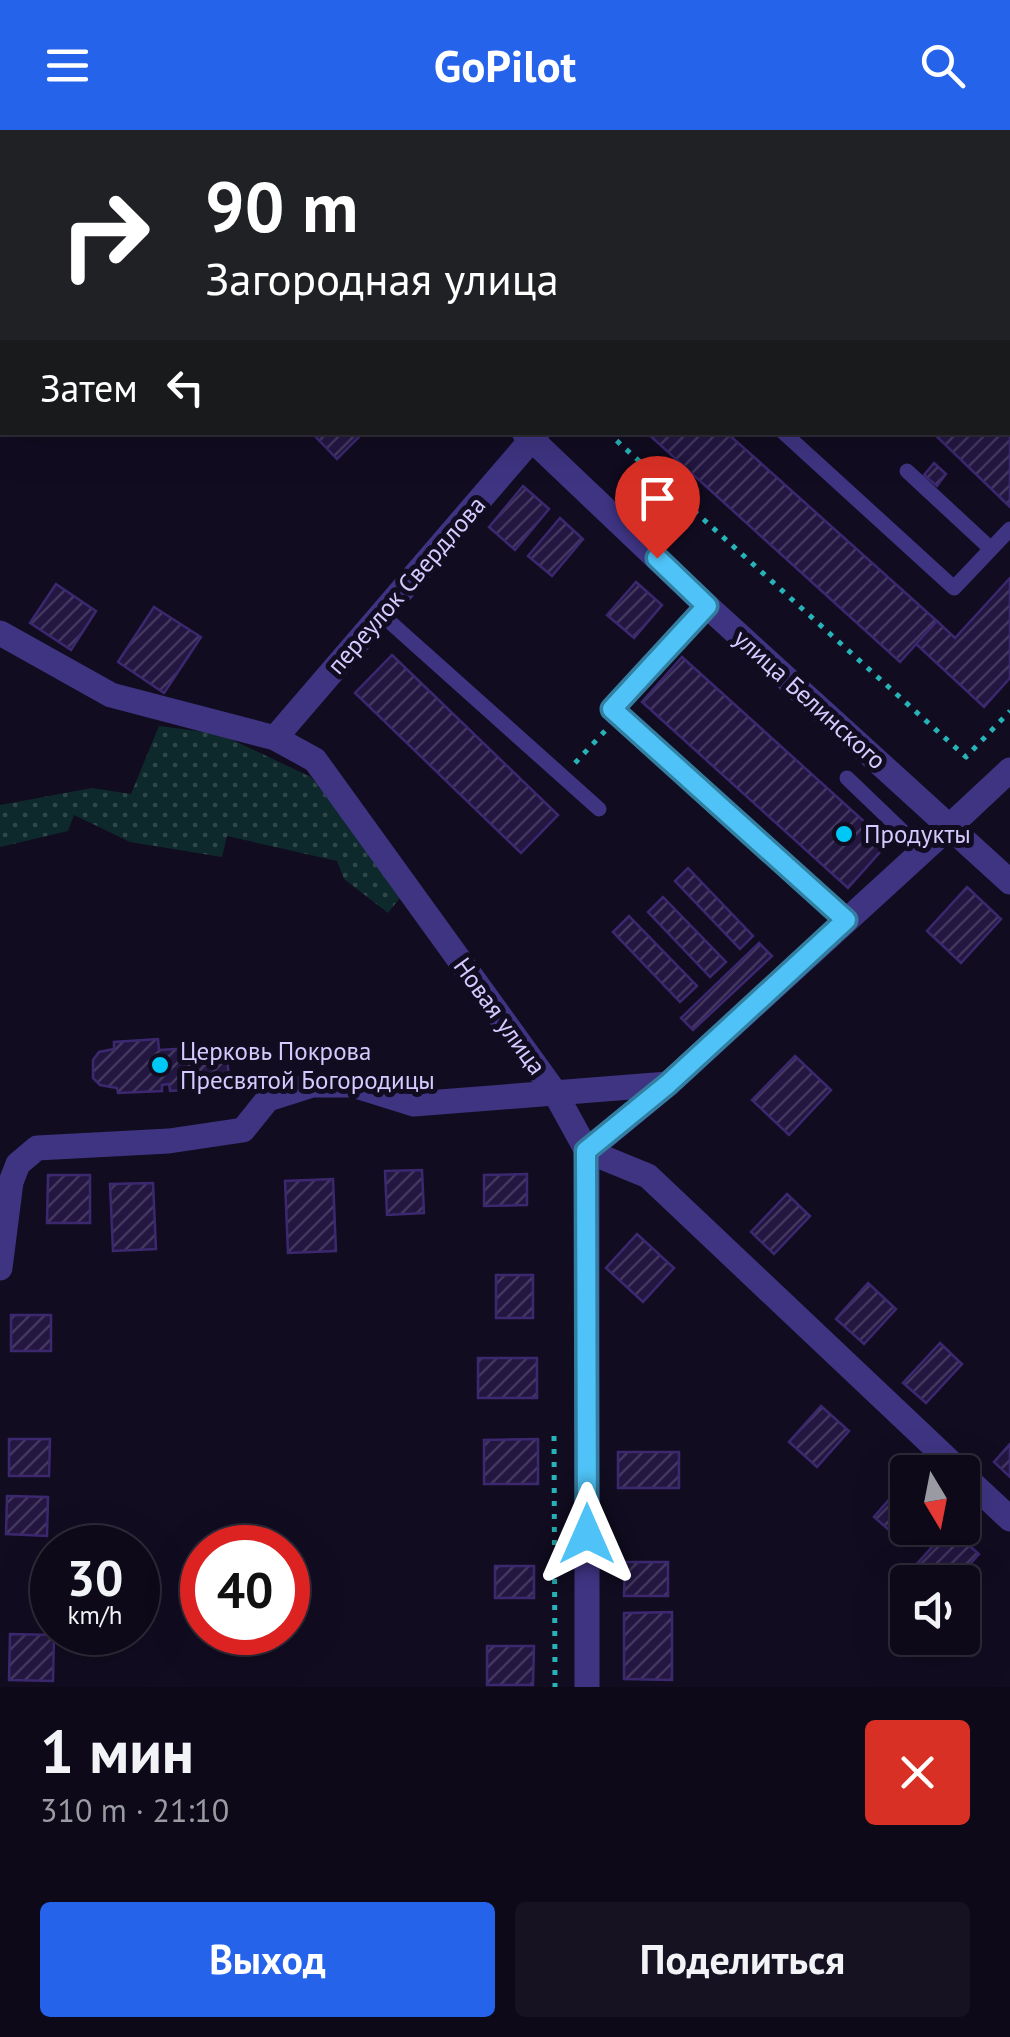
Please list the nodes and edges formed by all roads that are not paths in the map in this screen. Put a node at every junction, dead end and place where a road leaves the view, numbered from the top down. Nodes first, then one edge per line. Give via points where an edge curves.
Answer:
1 (531, 435) edge
2 (787, 435) edge
3 (906, 471) dead end
4 (1010, 529) edge
5 (990, 548) junction
6 (707, 606) junction
7 (381, 614) junction
8 (0, 632) edge
9 (275, 738) junction
10 (1010, 770) edge
11 (846, 778) dead end
12 (600, 810) dead end
13 (949, 827) junction
14 (923, 850) junction
15 (1010, 882) edge
16 (846, 920) junction
17 (668, 1084) junction
18 (554, 1091) junction
19 (586, 1151) junction
20 (0, 1268) edge
21 (943, 1455) edge
22 (980, 1490) edge
23 (1010, 1519) edge
24 (587, 1687) edge

1 - 6 street, улица Белинского
1 - 7 street, переулок Свердлова
2 - 5 lane via 954,588
3 - 5 lane
4 - 5 lane
6 - 13 street, улица Белинского
6 - 16 lane via 612,709
7 - 9 street, переулок Свердлова
7 - 12 lane
8 - 9 street, Новая улица via 111,695
9 - 18 street, Новая улица via 315,760
10 - 13 street
11 - 14 lane
13 - 14 street
13 - 15 street, улица Белинского
14 - 16 street
16 - 17 street
17 - 18 street
17 - 19 street
18 - 19 street, Новая улица
18 - 20 street via 414,1104 353,1085 312,1085 268,1098 244,1130 38,1148 18,1164 11,1182
19 - 21 street via 648,1176
19 - 24 street
22 - 23 street

